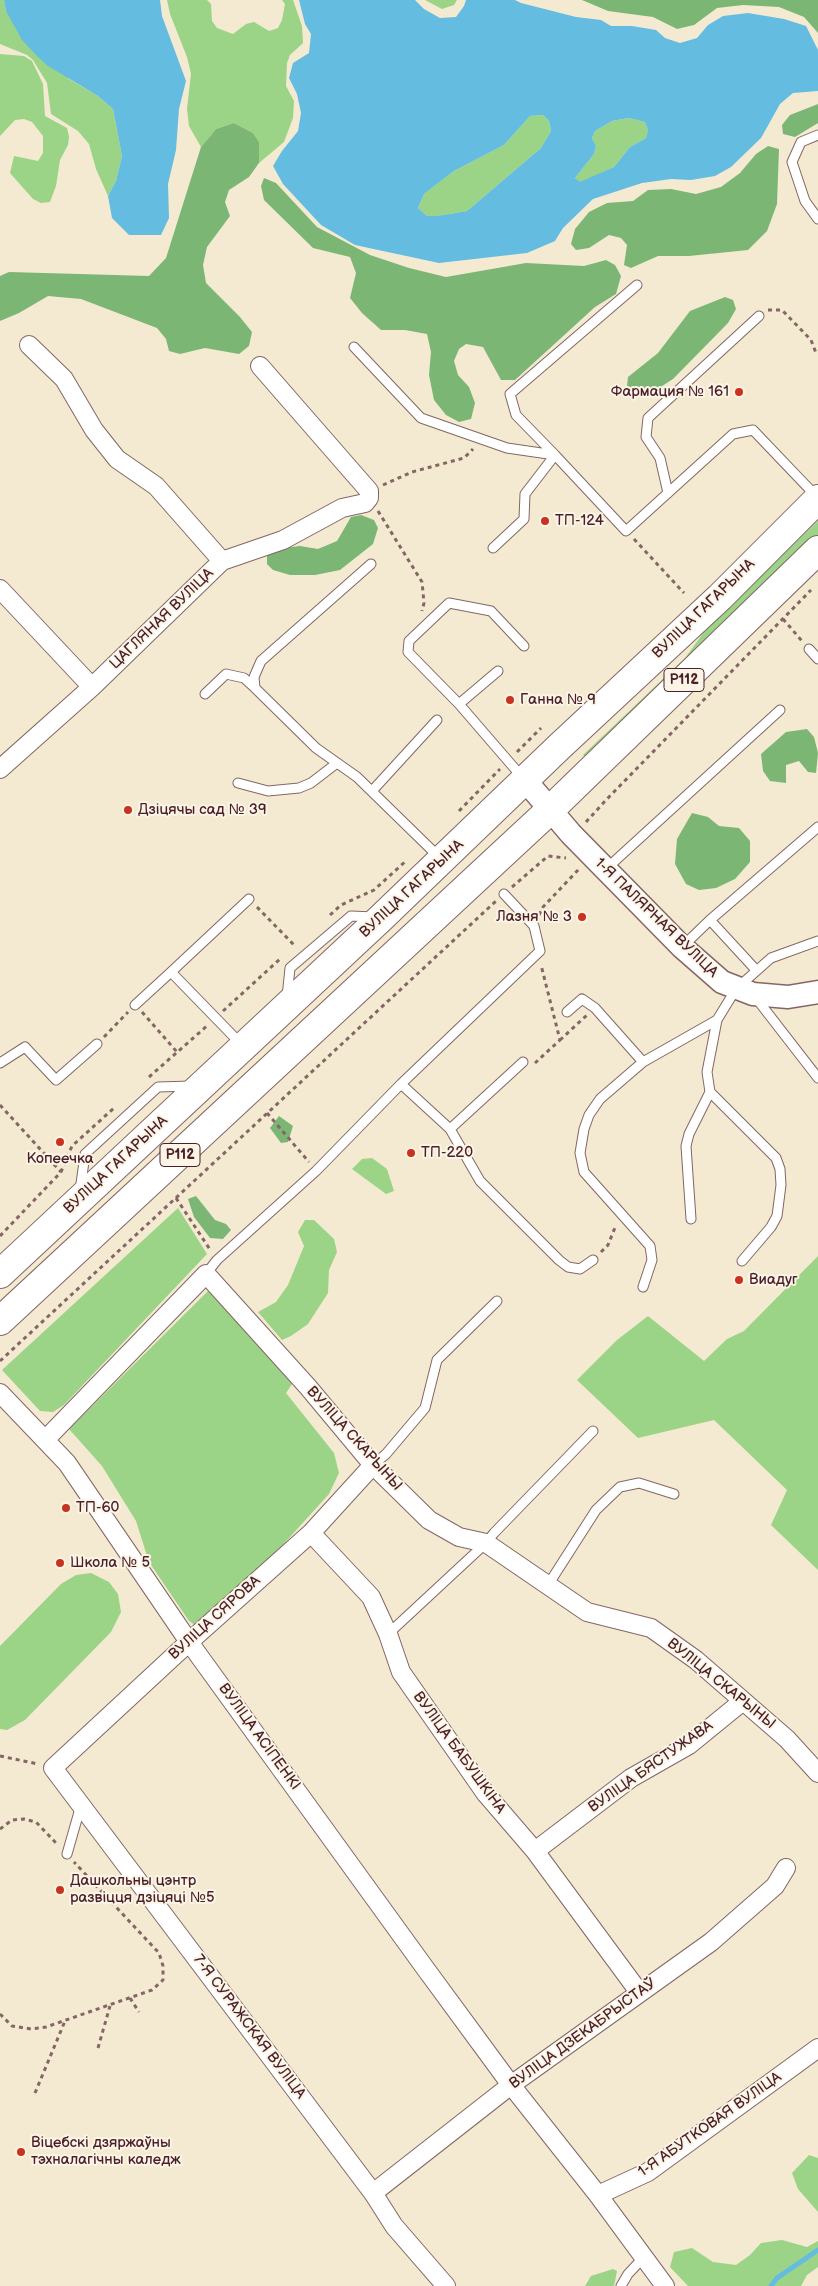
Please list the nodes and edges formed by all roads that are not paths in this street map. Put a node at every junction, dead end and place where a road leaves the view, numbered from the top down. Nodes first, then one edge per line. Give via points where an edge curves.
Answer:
1 (818, 135) edge
2 (818, 219) edge
3 (637, 285) dead end
4 (759, 316) road end
5 (29, 344) dead end
6 (354, 347) dead end
7 (260, 366) dead end
8 (555, 455) junction
9 (668, 494) junction
10 (818, 499) edge
11 (492, 548) dead end
12 (818, 550) edge
13 (222, 561) junction
14 (371, 564) dead end
15 (0, 589) edge
16 (524, 646) dead end
17 (809, 649) road end
18 (818, 659) edge
19 (498, 671) dead end
20 (92, 687) junction
21 (256, 688) junction
22 (205, 694) dead end
23 (459, 704) junction
24 (780, 710) dead end
25 (437, 720) dead end
26 (337, 763) junction
27 (0, 769) edge
28 (516, 771) junction
29 (238, 783) dead end
30 (372, 791) junction
31 (550, 810) junction
32 (818, 827) edge
33 (434, 852) junction
34 (606, 869) junction
35 (504, 894) road end
36 (249, 899) road end
37 (710, 920) junction
38 (818, 941) edge
39 (682, 947) junction
40 (756, 970) junction
41 (172, 972) junction
42 (745, 991) junction
43 (818, 992) edge
44 (135, 1005) road end
45 (567, 1012) dead end
46 (717, 1020) junction
47 (96, 1044) road end
48 (242, 1046) junction
49 (523, 1062) dead end
50 (643, 1062) junction
51 (0, 1064) edge
52 (818, 1078) edge
53 (401, 1084) junction
54 (199, 1086) junction
55 (710, 1092) junction
56 (166, 1119) junction
57 (450, 1129) junction
58 (192, 1145) junction
59 (78, 1199) junction
60 (691, 1219) dead end
61 (594, 1260) road end
62 (742, 1261) dead end
63 (4, 1263) edge
64 (206, 1274) junction
65 (643, 1287) dead end
66 (497, 1301) dead end
67 (0, 1321) edge
68 (0, 1393) edge
69 (592, 1431) dead end
70 (46, 1439) junction
71 (373, 1465) junction
72 (674, 1494) dead end
73 (311, 1533) junction
74 (486, 1543) junction
75 (548, 1585) junction
76 (388, 1634) junction
77 (189, 1642) junction
78 (743, 1701) junction
79 (53, 1768) joint
80 (818, 1773) edge
81 (82, 1804) junction
82 (536, 1851) junction
83 (66, 1854) road end
84 (786, 1868) dead end
85 (639, 1992) junction
86 (818, 2048) edge
87 (511, 2086) junction
88 (373, 2192) junction
89 (598, 2195) junction
90 (644, 2257) junction
91 (446, 2286) edge
92 (621, 2286) edge
93 (665, 2286) edge

1 - 2 lane via 801,142 792,162 805,201
3 - 8 lane via 510,394 516,415
4 - 9 lane via 648,418 646,437 660,458
5 - 13 street via 64,379 94,430 117,459 156,486
6 - 8 lane via 421,418 507,448
7 - 13 street, ЦАГЛЯНАЯ ВУЛІЦА via 369,494 365,503 342,508 283,540
8 - 9 lane via 626,531
8 - 11 lane via 525,494 524,519
9 - 10 lane via 733,434 753,430
10 - 28 main road, ВУЛІЦА ГАГАРЫНА / Р112 via 720,597
12 - 31 main road, Р112
13 - 20 street, ЦАГЛЯНАЯ ВУЛІЦА
14 - 21 lane via 261,661 254,677
15 - 20 street
16 - 23 lane via 491,610 449,603 409,641 408,652
17 - 18 lane
19 - 23 lane
20 - 27 street, ЦАГЛЯНАЯ ВУЛІЦА
21 - 22 lane via 244,678 226,674
21 - 26 lane via 316,748
23 - 28 lane
24 - 34 lane
25 - 30 lane
26 - 29 lane via 311,784 300,788 268,791
26 - 30 lane
28 - 31 street, 1-Я ПАЛЯРНАЯ ВУЛІЦА
28 - 33 main road, ВУЛІЦА ГАГАРЫНА / Р112
30 - 33 lane
31 - 34 street, 1-Я ПАЛЯРНАЯ ВУЛІЦА
31 - 58 main road, Р112
32 - 37 lane
33 - 48 main road, ВУЛІЦА ГАГАРЫНА / Р112 via 381,918
34 - 39 street, 1-Я ПАЛЯРНАЯ ВУЛІЦА
35 - 53 lane via 534,926 540,951
36 - 41 lane
37 - 39 lane
37 - 40 lane
38 - 40 lane via 771,958
39 - 42 street, 1-Я ПАЛЯРНАЯ ВУЛІЦА via 722,982
40 - 42 lane
41 - 44 lane
41 - 48 lane
42 - 43 street, 1-Я ПАЛЯРНАЯ ВУЛІЦА via 788,997
42 - 46 lane
42 - 52 lane
45 - 50 lane via 582,999 595,1008
46 - 50 lane
46 - 55 lane via 706,1072
47 - 51 lane via 56,1080 25,1047
48 - 54 main road, ВУЛІЦА ГАГАРЫНА / Р112
49 - 57 lane
50 - 65 lane via 600,1099 589,1115 581,1141 584,1172 653,1252
53 - 57 lane
53 - 64 lane via 316,1171 217,1260
54 - 56 main road, ВУЛІЦА ГАГАРЫНА / Р112
54 - 59 lane via 158,1087 85,1154
55 - 60 lane via 686,1146
55 - 62 lane via 776,1158 780,1169 776,1216 771,1227
56 - 58 main road
56 - 59 main road, ВУЛІЦА ГАГАРЫНА / Р112
57 - 61 lane via 480,1181 559,1260 568,1267 580,1269
58 - 67 main road, Р112
59 - 63 main road, ВУЛІЦА ГАГАРЫНА / Р112
64 - 70 street
64 - 71 street, ВУЛІЦА СКАРЫНЫ
66 - 71 lane via 437,1360 425,1408
68 - 70 street, ВУЛІЦА АСІПЕНКІ
69 - 74 lane
70 - 77 street, ВУЛІЦА АСІПЕНКІ via 67,1463
71 - 73 street, ВУЛІЦА СЯРОВА
71 - 74 street, ВУЛІЦА СКАРЫНЫ via 429,1520 459,1537
72 - 75 lane via 639,1482 620,1487 596,1510
73 - 76 street, ВУЛІЦА БАБУШКІНА via 371,1597
73 - 77 street, ВУЛІЦА СЯРОВА
74 - 75 street, ВУЛІЦА СКАРЫНЫ
74 - 76 lane
75 - 78 street, ВУЛІЦА СКАРЫНЫ via 587,1612 651,1628 696,1660
76 - 82 street, ВУЛІЦА БАБУШКІНА via 401,1672 486,1794
77 - 79 street, ВУЛІЦА СЯРОВА
77 - 87 street, ВУЛІЦА АСІПЕНКІ
78 - 80 street, ВУЛІЦА СКАРЫНЫ via 787,1739
78 - 82 street, ВУЛІЦА БЯСТУЖАВА via 688,1745 631,1778
79 - 81 street, 7-Я СУРАЖСКАЯ ВУЛІЦА
81 - 83 lane
81 - 88 street, 7-Я СУРАЖСКАЯ ВУЛІЦА
82 - 85 street, ВУЛІЦА БАБУШКІНА
84 - 85 street, ВУЛІЦА ДЗЕКАБРЫСТАЎ via 775,1886 712,1942
85 - 87 street, ВУЛІЦА ДЗЕКАБРЫСТАЎ
86 - 89 street, 1-Я АБУТКОВАЯ ВУЛІЦА via 648,2172
87 - 88 street, ВУЛІЦА ДЗЕКАБРЫСТАЎ
87 - 89 street, ВУЛІЦА АСІПЕНКІ
88 - 91 street, 7-Я СУРАЖСКАЯ ВУЛІЦА via 394,2226
89 - 90 street
90 - 92 lane
90 - 93 street

